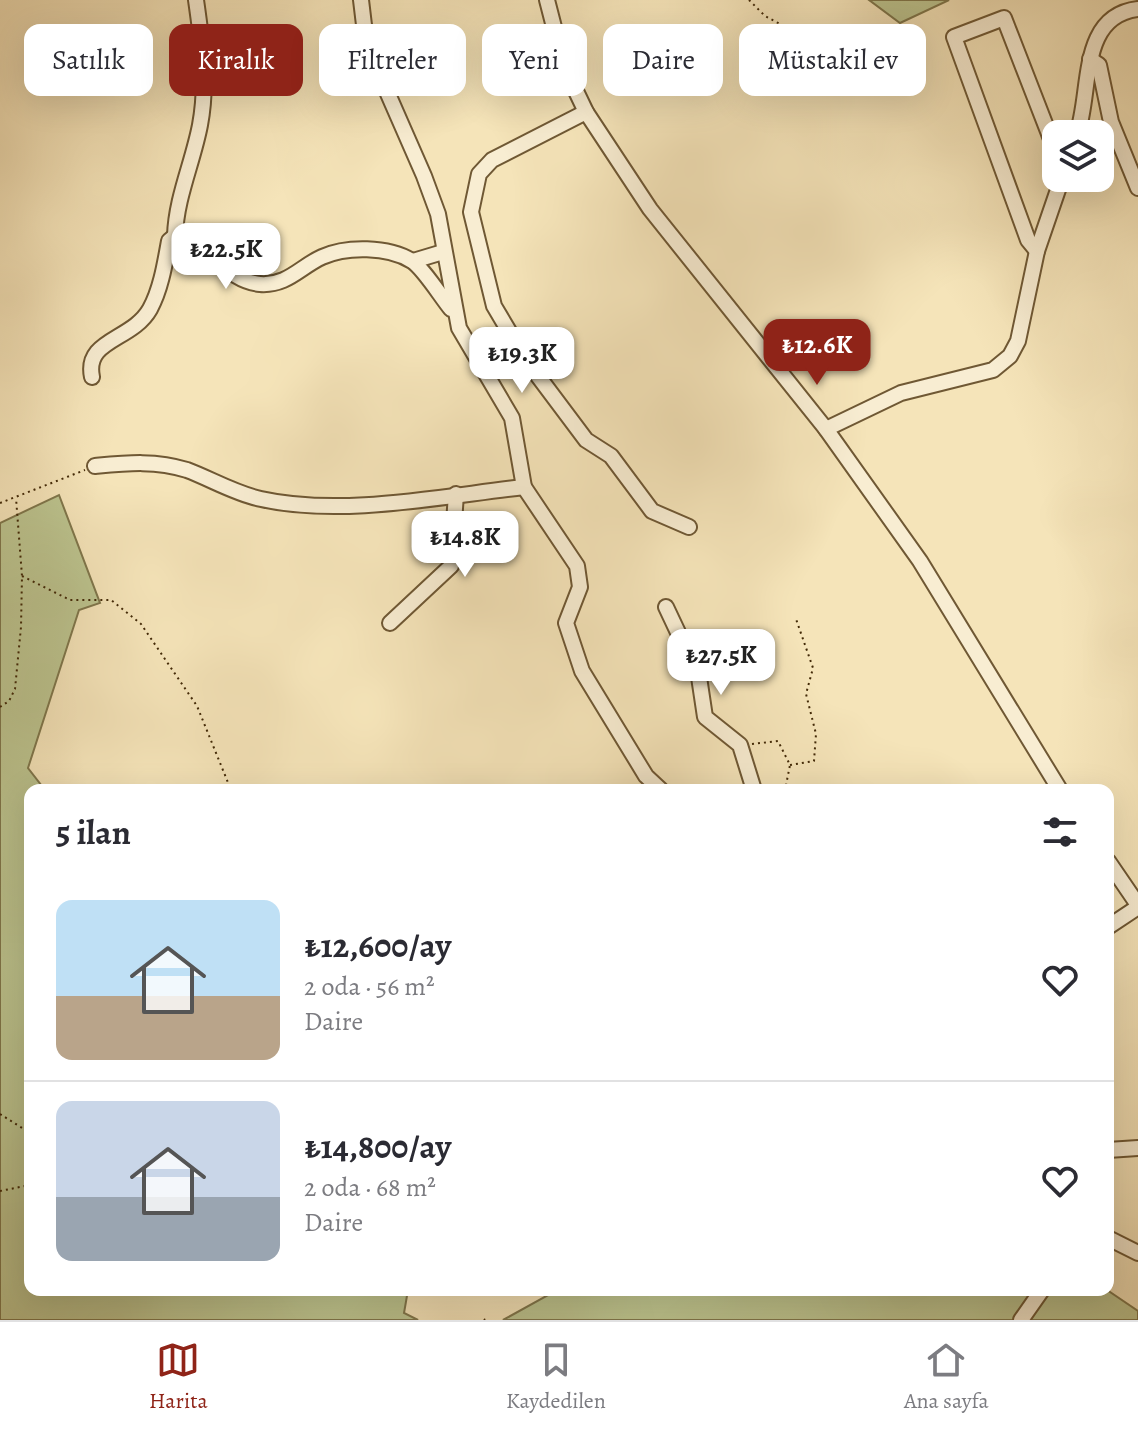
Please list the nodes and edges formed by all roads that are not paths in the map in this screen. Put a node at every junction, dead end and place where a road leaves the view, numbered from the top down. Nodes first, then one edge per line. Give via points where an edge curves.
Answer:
1 (196, 0) edge
2 (361, 0) edge
3 (547, 0) edge
4 (1138, 9) edge
5 (1090, 59) junction
6 (586, 112) junction
7 (1044, 120) edge
8 (1081, 120) edge
9 (1138, 188) edge
10 (1057, 192) edge
11 (175, 236) junction
12 (1037, 251) junction
13 (443, 252) junction
14 (413, 261) junction
15 (454, 312) junction
16 (92, 377) dead end
17 (826, 429) junction
18 (95, 466) road end
19 (524, 487) junction
20 (456, 494) junction
21 (689, 527) dead end
22 (666, 607) dead end
23 (390, 623) dead end
24 (655, 784) edge
25 (752, 784) edge
26 (1056, 784) edge
27 (1114, 870) edge
28 (1138, 906) edge
29 (1114, 923) edge
30 (1138, 1148) edge
31 (1114, 1150) edge
32 (1114, 1242) edge
33 (1138, 1253) edge
34 (1038, 1296) edge
35 (1021, 1320) edge

1 - 11 street via 204,96
2 - 13 street via 369,48 438,214
3 - 6 street via 564,66
4 - 5 street via 1108,22 1095,39
5 - 8 street
5 - 9 street via 1099,65 1111,122
6 - 17 street via 650,209
6 - 21 street via 492,160 479,174 471,212 494,306 526,360 586,440 611,456 652,511
7 - 12 street via 1004,18 954,37 1028,240
10 - 12 street
11 - 14 street via 241,279 260,284 279,282 349,249 382,251
11 - 16 street via 169,241 150,308 139,324 99,348 91,361
12 - 17 street via 1018,341 1003,364 901,393
13 - 14 street
13 - 15 street
14 - 15 street
15 - 19 street via 464,340 512,418
17 - 26 street via 920,561
18 - 20 street via 140,461 184,470 259,499 301,505
19 - 20 street
19 - 24 street via 577,566 580,587 566,623 582,671
20 - 23 street via 451,566
22 - 25 street via 699,677 705,717 740,745
27 - 28 street
28 - 29 street
30 - 31 street
32 - 33 street
34 - 35 street

